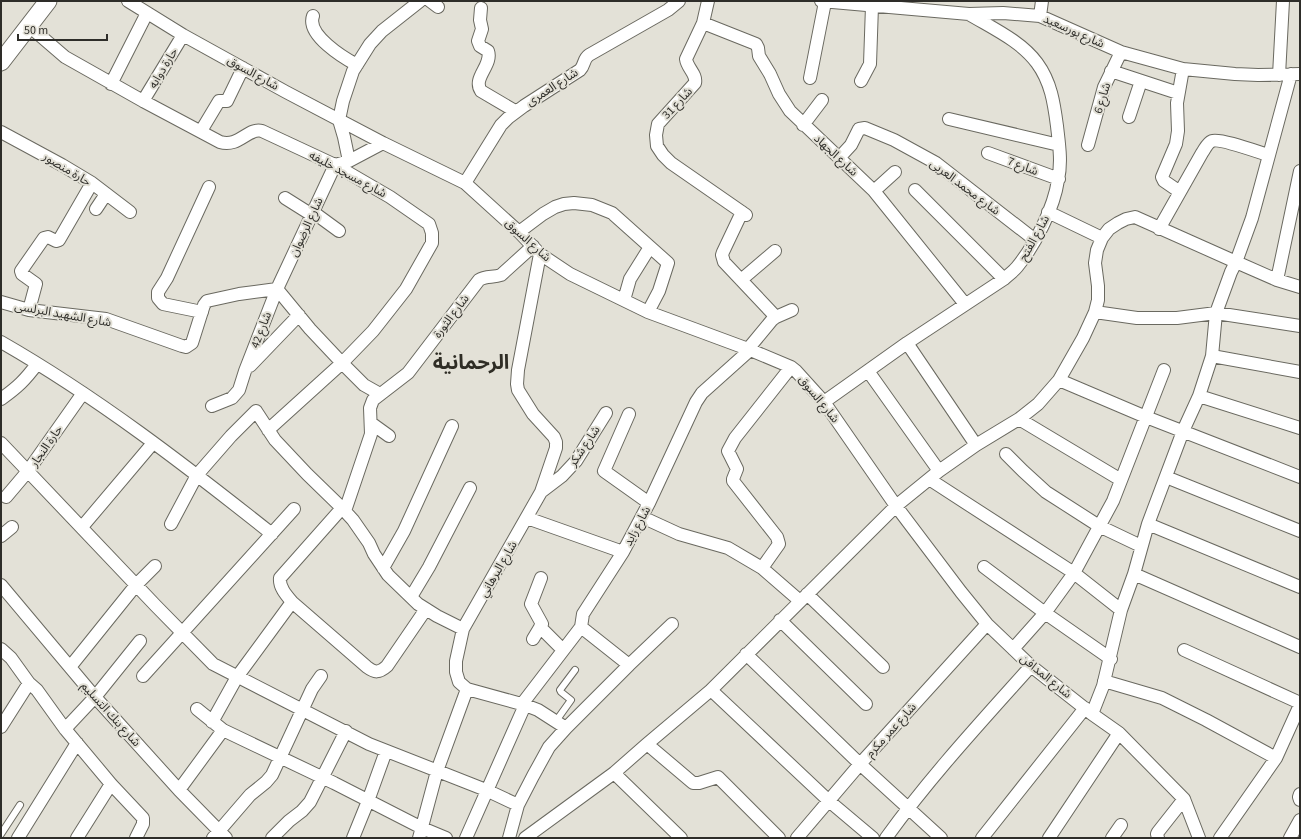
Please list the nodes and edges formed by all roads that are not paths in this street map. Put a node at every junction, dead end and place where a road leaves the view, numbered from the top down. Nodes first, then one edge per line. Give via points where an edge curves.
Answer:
1 (48, 1) edge
2 (128, 1) edge
3 (420, 1) edge
4 (679, 1) edge
5 (708, 1) edge
6 (823, 1) edge
7 (1042, 1) edge
8 (1282, 1) edge
9 (851, 3) edge
10 (872, 6) junction
11 (481, 8) dead end
12 (147, 13) junction
13 (969, 14) junction
14 (313, 16) dead end
15 (1040, 16) junction
16 (703, 23) junction
17 (28, 26) junction
18 (183, 34) junction
19 (1121, 52) junction
20 (1, 62) edge
21 (357, 65) junction
22 (244, 68) junction
23 (1183, 69) junction
24 (1111, 71) junction
25 (1290, 74) edge
26 (810, 78) dead end
27 (1141, 80) junction
28 (861, 81) dead end
29 (111, 84) junction
30 (1178, 93) junction
31 (822, 100) dead end
32 (143, 101) junction
33 (515, 111) junction
34 (1129, 117) dead end
35 (949, 119) dead end
36 (339, 120) junction
37 (803, 125) junction
38 (1, 132) edge
39 (201, 132) junction
40 (383, 143) junction
41 (1059, 145) junction
42 (1088, 145) dead end
43 (988, 153) dead end
44 (1268, 155) junction
45 (839, 158) junction
46 (349, 161) junction
47 (335, 165) junction
48 (1300, 171) edge
49 (895, 172) dead end
50 (1059, 180) junction
51 (92, 183) junction
52 (465, 183) junction
53 (209, 187) dead end
54 (915, 190) dead end
55 (874, 191) junction
56 (1180, 192) junction
57 (106, 194) junction
58 (285, 198) dead end
59 (96, 210) dead end
60 (130, 212) dead end
61 (1048, 212) junction
62 (313, 213) junction
63 (1159, 229) junction
64 (339, 231) dead end
65 (519, 232) junction
66 (1102, 238) junction
67 (1035, 240) junction
68 (650, 247) junction
69 (537, 250) junction
70 (776, 251) dead end
71 (1236, 262) junction
72 (1004, 279) junction
73 (741, 280) junction
74 (1277, 280) junction
75 (1300, 287) edge
76 (277, 289) junction
77 (624, 300) junction
78 (1, 302) edge
79 (965, 304) junction
80 (203, 308) junction
81 (29, 310) junction
82 (792, 310) dead end
83 (648, 312) junction
84 (1095, 312) junction
85 (1216, 313) junction
86 (299, 315) junction
87 (776, 317) junction
88 (1300, 326) edge
89 (1, 342) edge
90 (907, 343) junction
91 (749, 349) junction
92 (1212, 356) junction
93 (342, 363) junction
94 (37, 364) junction
95 (791, 367) junction
96 (1164, 370) dead end
97 (246, 371) junction
98 (868, 371) junction
99 (1300, 372) edge
100 (1059, 380) junction
101 (83, 393) junction
102 (380, 394) junction
103 (1199, 396) junction
104 (1, 398) edge
105 (824, 402) junction
106 (212, 406) dead end
107 (606, 413) dead end
108 (629, 414) dead end
109 (1146, 417) junction
110 (1019, 419) junction
111 (371, 423) junction
112 (452, 426) dead end
113 (1300, 428) edge
114 (268, 430) junction
115 (1183, 431) junction
116 (389, 436) dead end
117 (1, 443) edge
118 (153, 443) junction
119 (976, 445) junction
120 (1006, 454) dead end
121 (28, 471) junction
122 (939, 472) junction
123 (197, 475) junction
124 (1166, 477) junction
125 (1300, 477) edge
126 (929, 479) junction
127 (1121, 480) junction
128 (470, 488) dead end
129 (541, 492) junction
130 (6, 497) dead end
131 (649, 503) junction
132 (896, 506) junction
133 (294, 509) dead end
134 (344, 509) junction
135 (642, 517) junction
136 (527, 518) junction
137 (171, 524) dead end
138 (1148, 524) junction
139 (82, 526) junction
140 (1099, 526) junction
141 (12, 527) dead end
142 (1300, 531) edge
143 (272, 534) junction
144 (1, 536) edge
145 (1141, 546) junction
146 (623, 552) junction
147 (155, 566) dead end
148 (984, 566) dead end
149 (383, 568) junction
150 (762, 568) junction
151 (1074, 573) junction
152 (1134, 574) junction
153 (541, 578) dead end
154 (1, 585) edge
155 (136, 585) junction
156 (1300, 587) edge
157 (411, 597) junction
158 (803, 598) junction
159 (292, 602) junction
160 (426, 609) junction
161 (1121, 610) junction
162 (1045, 613) junction
163 (780, 620) junction
164 (672, 624) dead end
165 (987, 624) junction
166 (540, 627) junction
167 (581, 627) junction
168 (463, 629) junction
169 (182, 633) junction
170 (533, 638) dead end
171 (140, 641) dead end
172 (1300, 647) edge
173 (1, 649) edge
174 (1013, 649) junction
175 (563, 650) junction
176 (1184, 650) dead end
177 (746, 654) junction
178 (1110, 659) junction
179 (629, 665) junction
180 (1031, 666) junction
181 (70, 667) junction
182 (883, 667) dead end
183 (575, 670) dead end
184 (143, 676) dead end
185 (320, 676) dead end
186 (238, 677) junction
187 (1104, 681) junction
188 (29, 683) junction
189 (467, 689) junction
190 (711, 690) junction
191 (95, 697) junction
192 (866, 704) dead end
193 (1300, 704) edge
194 (523, 705) junction
195 (197, 709) dead end
196 (303, 711) junction
197 (1088, 711) junction
198 (212, 722) junction
199 (561, 724) junction
200 (1, 727) edge
201 (65, 729) junction
202 (223, 730) junction
203 (346, 731) junction
204 (1119, 733) junction
205 (77, 743) junction
206 (647, 744) junction
207 (386, 751) junction
208 (281, 757) junction
209 (1276, 758) junction
210 (860, 764) junction
211 (438, 771) junction
212 (614, 773) junction
213 (322, 778) junction
214 (111, 784) junction
215 (179, 790) junction
216 (486, 790) junction
217 (1300, 794) edge
218 (1184, 799) junction
219 (1300, 800) edge
220 (368, 801) junction
221 (829, 801) junction
222 (20, 805) dead end
223 (518, 805) junction
224 (908, 808) junction
225 (1300, 820) edge
226 (1121, 824) dead end
227 (420, 833) edge
228 (1, 834) edge
229 (220, 836) edge
230 (18, 838) edge
231 (78, 838) edge
232 (136, 838) edge
233 (272, 838) edge
234 (352, 838) edge
235 (446, 838) edge
236 (466, 838) edge
237 (509, 838) edge
238 (525, 838) edge
239 (681, 838) edge
240 (779, 838) edge
241 (797, 838) edge
242 (872, 838) edge
243 (886, 838) edge
244 (941, 838) edge
245 (982, 838) edge
246 (1049, 838) edge
247 (1112, 838) edge
248 (1158, 838) edge
249 (1199, 838) edge
250 (1220, 838) edge
251 (1290, 838) edge

1 - 17 street
2 - 12 street, شارع السوق
3 - 21 street via 382,30
4 - 33 street, شارع العمرى via 668,10 589,54 580,70
5 - 16 street, شارع 31
6 - 9 street, شارع بورسعيد
6 - 26 street
7 - 15 street
8 - 25 street
9 - 10 street, شارع بورسعيد
10 - 13 street, شارع بورسعيد
10 - 28 street via 870,64
11 - 33 street via 482,29 478,41 480,46 488,51 489,56 478,87
12 - 18 street, شارع السوق
12 - 29 street
13 - 15 street, شارع بورسعيد via 1003,12
13 - 41 street, شارع الفتح via 1017,44 1036,62 1053,98
14 - 21 street via 312,23 327,46
15 - 19 street, شارع بورسعيد
16 - 37 street, شارع الجهاد via 756,44 759,56 779,94
16 - 73 street, شارع 31 via 686,59 686,64 695,77 695,83 658,124 657,146 671,163 744,213 722,255 724,262
17 - 20 street
17 - 29 street, شارع مسجد خليفه via 65,57
18 - 22 street, شارع السوق
18 - 32 street, حارة دوابه
19 - 23 street, شارع بورسعيد
19 - 24 street, شارع 6
21 - 36 street
22 - 36 street, شارع السوق
22 - 39 street via 226,101 219,101
23 - 25 street, شارع بورسعيد via 1235,74
23 - 30 street
24 - 27 street
24 - 42 street, شارع 6
25 - 44 street
27 - 30 street
27 - 34 street
29 - 32 street, شارع مسجد خليفه
30 - 56 street via 1176,144 1162,177
31 - 37 street
32 - 39 street, شارع مسجد خليفه
33 - 52 street, شارع العمرى via 501,125
35 - 41 street
36 - 40 street, شارع السوق
36 - 46 street
37 - 45 street, شارع الجهاد
38 - 51 street, حارة منصور
39 - 47 street, شارع مسجد خليفه via 220,142 229,143 259,130
40 - 46 street
40 - 52 street, شارع السوق
41 - 50 street, شارع الفتح
43 - 50 street, شارع 7
44 - 56 street via 1213,141 1207,146
44 - 71 street via 1252,218
45 - 55 street, شارع الجهاد
45 - 67 street, شارع محمد العربى via 851,145 859,129 865,128 894,140 936,163
46 - 47 street
47 - 62 street, شارع الرضوان
47 - 93 street, شارع مسجد خليفه via 421,217 432,233 432,243 406,289 373,331
48 - 74 street
49 - 55 street
50 - 61 street, شارع الفتح
51 - 57 street, حارة منصور
51 - 81 street via 59,240 44,238 21,271 36,284
52 - 65 street, شارع السوق
53 - 80 street via 158,292 158,298 163,304
54 - 72 street
55 - 79 street, شارع الجهاد
56 - 63 street
57 - 59 street
57 - 60 street, حارة منصور
58 - 62 street
61 - 66 street
61 - 67 street, شارع الفتح
62 - 64 street
62 - 76 street, شارع الرضوان
63 - 66 street via 1135,217 1118,223
63 - 71 street
65 - 68 street via 555,207 574,203 602,208 612,213
65 - 69 street, شارع السوق
66 - 84 street via 1095,263 1098,300
67 - 72 street, شارع الفتح via 1016,268
68 - 77 street via 630,279
68 - 83 street via 668,265
69 - 77 street, شارع السوق via 570,274
69 - 102 street, شارع الثورة via 501,275 487,276 479,280 408,373
69 - 129 street, شارع البرهاني via 517,384 533,414 556,442
70 - 73 street
71 - 74 street
71 - 85 street
72 - 79 street, شارع الفتح
73 - 87 street
74 - 75 street
76 - 80 street via 211,299
76 - 86 street
76 - 97 street, شارع 42
77 - 83 street, شارع السوق
78 - 81 street, شارع الشهيد البرلسى
79 - 90 street, شارع الفتح
80 - 81 street, شارع الشهيد البرلسى via 192,343 186,347 106,319
82 - 87 street
83 - 91 street, شارع السوق
84 - 85 street via 1137,318 1177,318
84 - 100 street
85 - 88 street
85 - 92 street
86 - 93 street
86 - 97 street, شارع 42
87 - 91 street, شارع زايد
89 - 94 street
90 - 98 street, شارع الفتح
90 - 119 street
91 - 95 street, شارع السوق
91 - 131 street, شارع زايد via 702,393 696,402
92 - 99 street
92 - 103 street
93 - 102 street via 364,385
93 - 114 street, شارع مسجد خليفه
94 - 101 street
94 - 104 street via 20,386
95 - 105 street, شارع السوق
95 - 150 street via 735,438 728,451 738,470 733,481 777,537 779,544
96 - 109 street
97 - 106 street, شارع 42 via 239,390 232,398
98 - 105 street, شارع الفتح
98 - 122 street
100 - 109 street
100 - 110 street via 1038,404
101 - 118 street
101 - 121 street, حارة النجار
102 - 111 street, شارع الثورة via 373,400 370,408
103 - 113 street
103 - 115 street
105 - 132 street, شارع السوق
107 - 129 street, شارع شكر via 576,461
108 - 131 street via 604,471
109 - 115 street
109 - 127 street
110 - 119 street
110 - 127 street
111 - 116 street
111 - 134 street, شارع الثورة via 371,434
112 - 149 street via 404,531
114 - 123 street via 256,411
114 - 134 street via 307,474
115 - 124 street
115 - 125 street
117 - 121 street
118 - 123 street
118 - 139 street
119 - 122 street
120 - 140 street via 1046,492
121 - 130 street, حارة النجار
121 - 139 street
122 - 126 street
123 - 137 street
123 - 143 street
124 - 138 street
124 - 142 street
126 - 132 street
126 - 151 street
127 - 140 street
128 - 157 street
129 - 136 street, شارع البرهاني
131 - 135 street, شارع زايد
132 - 158 street
132 - 165 street, شارع المدافن
133 - 143 street
134 - 149 street via 369,543
134 - 159 street via 280,578 283,591
135 - 146 street, شارع زايد
135 - 150 street via 679,534 728,548
136 - 146 street
136 - 168 street, شارع البرهاني
138 - 145 street
138 - 156 street
139 - 155 street
140 - 145 street
140 - 151 street
141 - 144 street
143 - 169 street
145 - 152 street
146 - 167 street, شارع زايد via 583,614
147 - 155 street
148 - 162 street
149 - 157 street
150 - 158 street
151 - 161 street
151 - 162 street
152 - 161 street
152 - 172 street
153 - 166 street via 531,602 542,623
154 - 181 street, شارع بنك التسليم
155 - 169 street
155 - 181 street
157 - 160 street
158 - 163 street
158 - 182 street
159 - 160 street via 367,667 378,672 387,666
159 - 186 street
160 - 168 street
161 - 178 street
162 - 174 street
162 - 178 street
163 - 177 street
163 - 192 street
164 - 179 street
165 - 174 street, شارع المدافن
165 - 210 street, شارع عمر مكرم
166 - 170 street
166 - 175 street
167 - 175 street, شارع زايد
167 - 179 street
168 - 189 street, شارع البرهاني via 456,672 460,682
169 - 184 street
169 - 186 street via 213,664
171 - 191 street
173 - 188 street
174 - 180 street, شارع المدافن
175 - 194 street, شارع زايد
176 - 193 street
177 - 190 street
177 - 210 street
178 - 187 street
179 - 199 street
180 - 197 street, شارع المدافن
180 - 224 street via 951,754
181 - 191 street, شارع بنك التسليم
183 - 199 lane via 560,690 571,700
185 - 196 street
186 - 196 street
186 - 198 street
187 - 197 street
187 - 209 street via 1162,698
188 - 200 street
188 - 201 street
189 - 194 street
189 - 211 street
190 - 206 street
190 - 221 street
191 - 201 street
191 - 215 street, شارع بنك التسليم
193 - 209 street
194 - 199 street via 538,710
194 - 216 street, شارع زايد
195 - 198 street
196 - 203 street
196 - 208 street
197 - 204 street, شارع المدافن
197 - 245 street
198 - 202 street
199 - 223 street
201 - 205 street
202 - 208 street
202 - 215 street
203 - 207 street
203 - 213 street
204 - 218 street, شارع المدافن
204 - 246 street
205 - 214 street
205 - 230 street
206 - 212 street
206 - 240 street via 693,783 718,777
207 - 211 street
207 - 220 street
208 - 213 street
208 - 229 street via 270,779 250,795 234,813
209 - 250 street
210 - 221 street, شارع عمر مكرم
210 - 224 street
211 - 216 street
211 - 227 street
212 - 238 street
212 - 239 street
213 - 220 street
213 - 233 street via 306,807
214 - 231 street
214 - 232 street via 144,820
215 - 229 street, شارع بنك التسليم
216 - 223 street
216 - 236 street, شارع زايد
217 - 219 street
218 - 248 street via 1158,832
218 - 249 street, شارع المدافن
220 - 227 street
220 - 234 street
221 - 241 street, شارع عمر مكرم
221 - 242 street
222 - 228 lane
223 - 237 street
224 - 243 street
224 - 244 street
225 - 251 street
226 - 247 street
227 - 235 street

